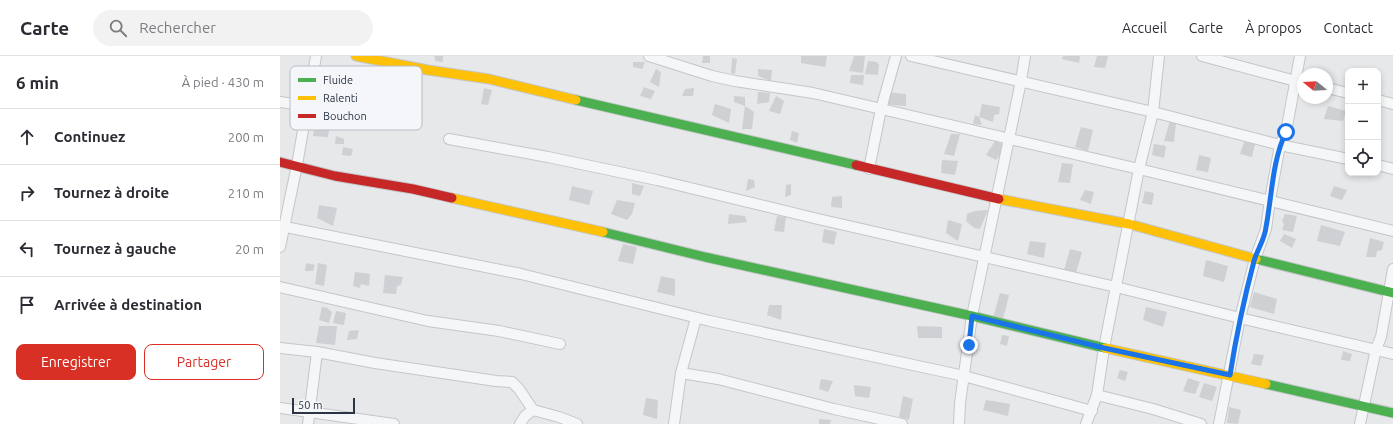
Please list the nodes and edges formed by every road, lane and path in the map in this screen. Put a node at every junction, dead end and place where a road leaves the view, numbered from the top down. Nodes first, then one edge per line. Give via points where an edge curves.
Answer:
1 (316, 56) edge
2 (356, 56) edge
3 (649, 56) edge
4 (896, 56) edge
5 (911, 56) edge
6 (1025, 56) edge
7 (1158, 56) edge
8 (1202, 56) edge
9 (1300, 56) edge
10 (314, 66) edge
11 (407, 66) edge
12 (1300, 68) edge
13 (422, 69) edge
14 (1021, 81) junction
15 (1297, 81) edge
16 (1333, 89) edge
17 (1297, 90) edge
18 (1345, 92) edge
19 (1381, 101) edge
20 (280, 102) edge
21 (290, 103) edge
22 (1393, 104) edge
23 (881, 109) junction
24 (1153, 112) junction
25 (303, 130) edge
26 (449, 139) dead end
27 (1008, 139) junction
28 (1280, 144) junction
29 (1345, 159) edge
30 (280, 162) edge
31 (297, 165) junction
32 (1381, 166) edge
33 (869, 169) junction
34 (1139, 169) junction
35 (1393, 169) edge
36 (996, 198) junction
37 (1270, 200) junction
38 (1129, 224) junction
39 (282, 226) edge
40 (1393, 231) edge
41 (280, 247) edge
42 (984, 256) junction
43 (1255, 259) junction
44 (1393, 269) edge
45 (280, 287) edge
46 (1116, 287) junction
47 (1391, 292) edge
48 (972, 316) junction
49 (696, 318) junction
50 (1240, 318) junction
51 (560, 344) dead end
52 (280, 348) edge
53 (1104, 348) junction
54 (1376, 349) junction
55 (317, 352) junction
56 (1393, 354) edge
57 (681, 373) junction
58 (1230, 375) junction
59 (964, 376) junction
60 (1097, 395) junction
61 (1364, 406) junction
62 (280, 408) edge
63 (533, 410) junction
64 (1092, 411) junction
65 (310, 412) junction
66 (1393, 413) edge
67 (308, 424) edge
68 (394, 424) edge
69 (520, 424) edge
70 (577, 424) edge
71 (674, 424) edge
72 (902, 424) edge
73 (959, 424) edge
74 (1086, 424) edge
75 (1201, 424) edge
76 (1219, 424) edge
77 (1360, 424) edge

1 - 10 street
2 - 11 street
3 - 23 street via 712,76 813,93
4 - 23 street
5 - 14 street
6 - 14 street
7 - 24 street
8 - 15 street
9 - 12 street
13 - 33 street via 489,79
14 - 24 street
14 - 27 street
16 - 18 street
17 - 28 street via 1286,132
19 - 22 street
20 - 21 street
23 - 27 street
23 - 33 street
24 - 28 street
24 - 34 street
25 - 31 street
26 - 42 street via 548,156
27 - 34 street
27 - 36 street
28 - 29 street
28 - 37 street
30 - 31 street
31 - 39 street
31 - 48 street via 342,178 439,193 455,199 705,257
32 - 35 street
33 - 36 street
34 - 37 street
34 - 38 street
36 - 38 street
36 - 42 street
37 - 40 street
37 - 43 street via 1266,229
38 - 43 street
38 - 46 street
39 - 41 street
39 - 49 street via 521,274
42 - 46 street
42 - 48 street
43 - 47 street
43 - 50 street
44 - 47 street
45 - 51 street via 428,321 499,331
46 - 50 street
46 - 53 street
47 - 54 street via 1382,336
48 - 53 street
48 - 59 street
49 - 57 street
49 - 59 street
50 - 54 street
50 - 58 street
52 - 55 street
53 - 58 street
53 - 60 street
54 - 56 street
54 - 61 street
55 - 63 street via 375,363 512,382 520,388
55 - 65 street
57 - 71 street
57 - 72 street via 718,379
58 - 61 street
58 - 76 street
59 - 64 street
59 - 73 street
60 - 64 street
60 - 75 street
61 - 66 street
61 - 77 street
62 - 65 street
63 - 69 street
63 - 70 street
64 - 74 street
65 - 67 street
65 - 68 street

